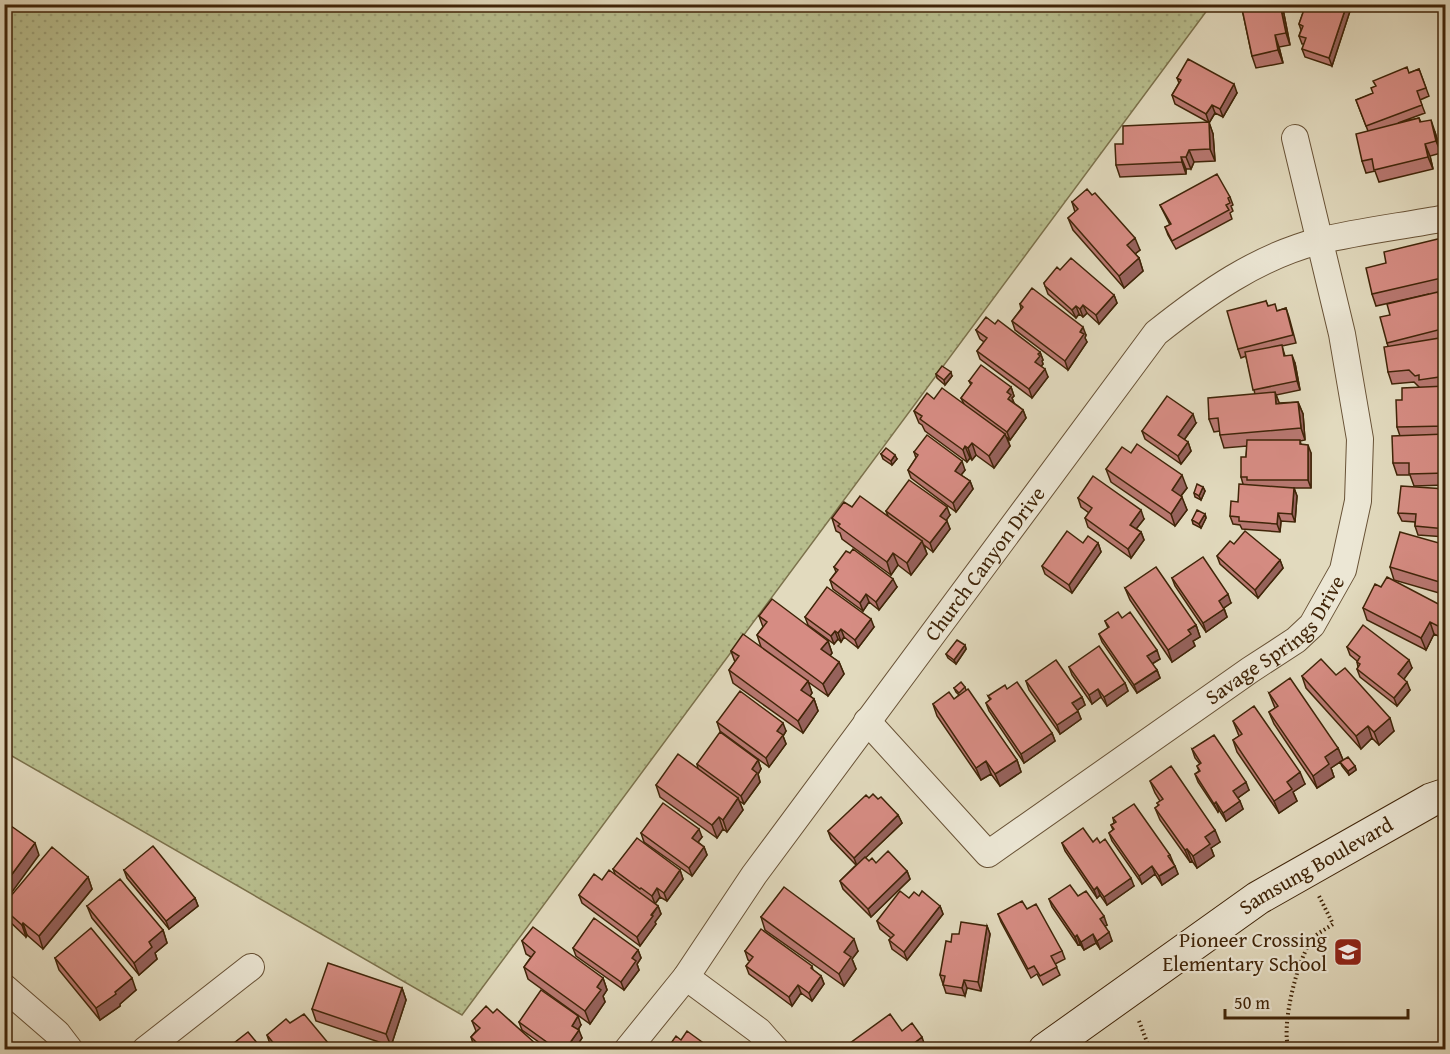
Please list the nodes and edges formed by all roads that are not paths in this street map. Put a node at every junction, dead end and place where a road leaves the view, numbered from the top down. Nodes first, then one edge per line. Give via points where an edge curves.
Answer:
1 (1295, 138) dead end
2 (1446, 218) edge
3 (1318, 242) junction
4 (867, 721) junction
5 (1446, 795) edge
6 (251, 967) dead end
7 (686, 977) junction
8 (4, 987) edge
9 (70, 1050) edge
10 (145, 1050) edge
11 (627, 1050) edge
12 (776, 1050) edge
13 (1045, 1050) edge

1 - 3 street, Savage Springs Drive
2 - 3 street, Church Canyon Drive
3 - 4 street, Church Canyon Drive via 1253,267 1202,296 1156,333
3 - 4 street, Savage Springs Drive via 1342,334 1360,439 1358,501 1343,570 1311,625 1296,640 988,854
4 - 7 street, Church Canyon Drive via 754,875
5 - 13 street, Samsung Boulevard via 1258,898
6 - 10 street
7 - 11 street, Church Canyon Drive
7 - 12 street via 759,1031
8 - 9 street via 57,1033

